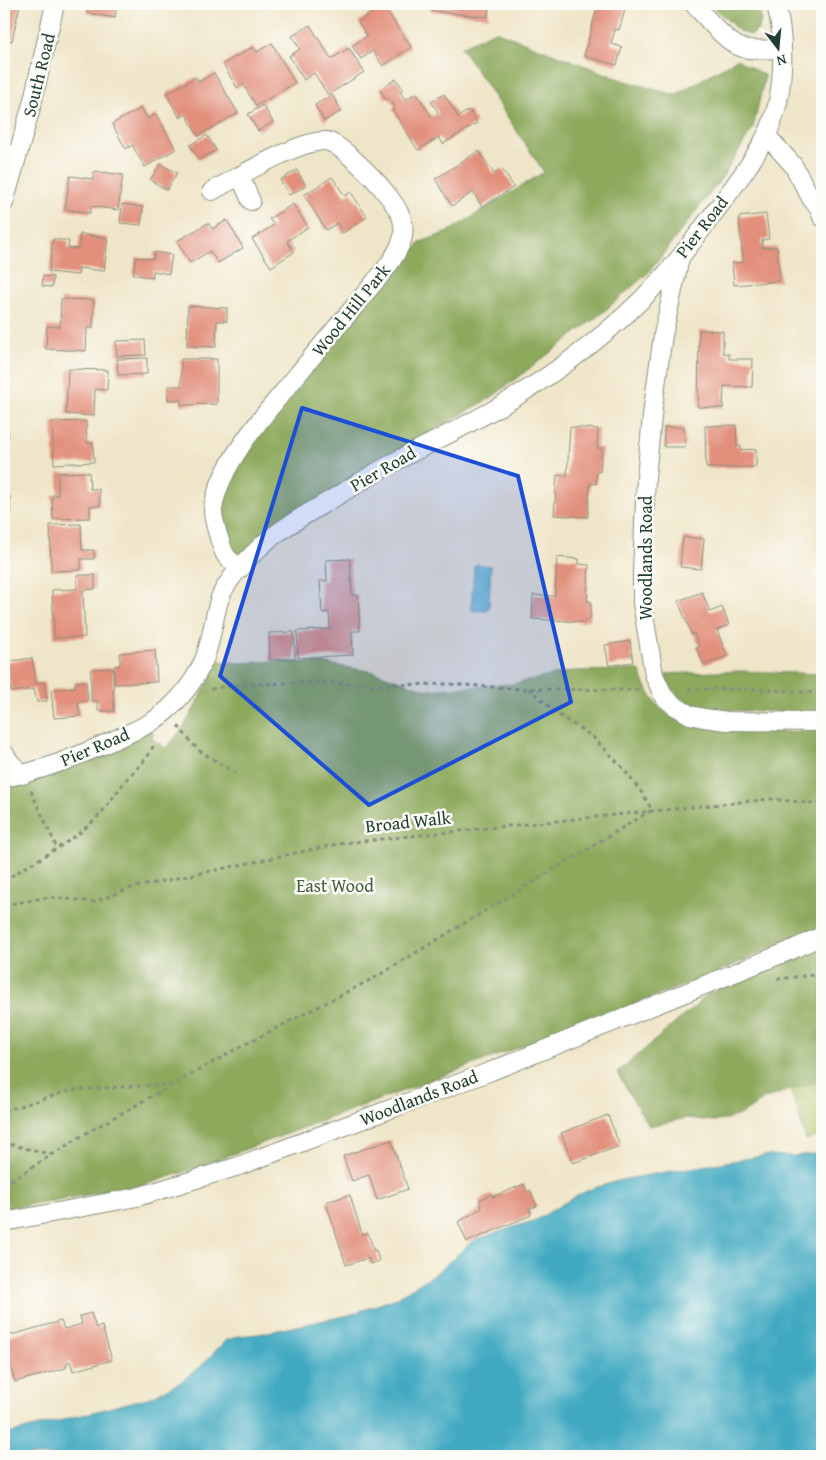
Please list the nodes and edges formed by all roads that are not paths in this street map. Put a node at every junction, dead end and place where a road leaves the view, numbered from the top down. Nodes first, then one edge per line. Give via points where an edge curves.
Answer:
1 (55, 4) edge
2 (694, 4) edge
3 (776, 4) edge
4 (781, 48) junction
5 (766, 136) junction
6 (240, 176) junction
7 (212, 191) dead end
8 (251, 201) dead end
9 (4, 203) edge
10 (822, 218) edge
11 (681, 255) junction
12 (241, 568) junction
13 (822, 722) edge
14 (4, 754) edge
15 (23, 775) junction
16 (4, 778) edge
17 (822, 936) edge
18 (4, 1222) edge

1 - 9 street, South Road via 32,104
2 - 4 street via 739,47
3 - 4 street, Pier Road
4 - 5 street, Pier Road via 780,85
5 - 10 street via 793,164
5 - 11 street, Pier Road via 726,198
6 - 7 street, Wood Hill Park
6 - 8 street
6 - 12 street, Wood Hill Park via 292,150 325,141 360,165 381,187 400,212 404,229 398,249 383,271 269,410 235,455 221,480 213,510 214,523 226,556
11 - 12 street, Pier Road via 638,303 554,371 510,400 394,462 300,518 268,541
11 - 13 street, Woodlands Road via 663,335 645,496 642,603 654,676 664,697 690,714 704,718
12 - 15 street, Pier Road via 222,592 198,673 166,711 156,720 74,758
14 - 15 street
15 - 16 street, Pier Road
17 - 18 street, Woodlands Road via 489,1072 236,1167 138,1197

